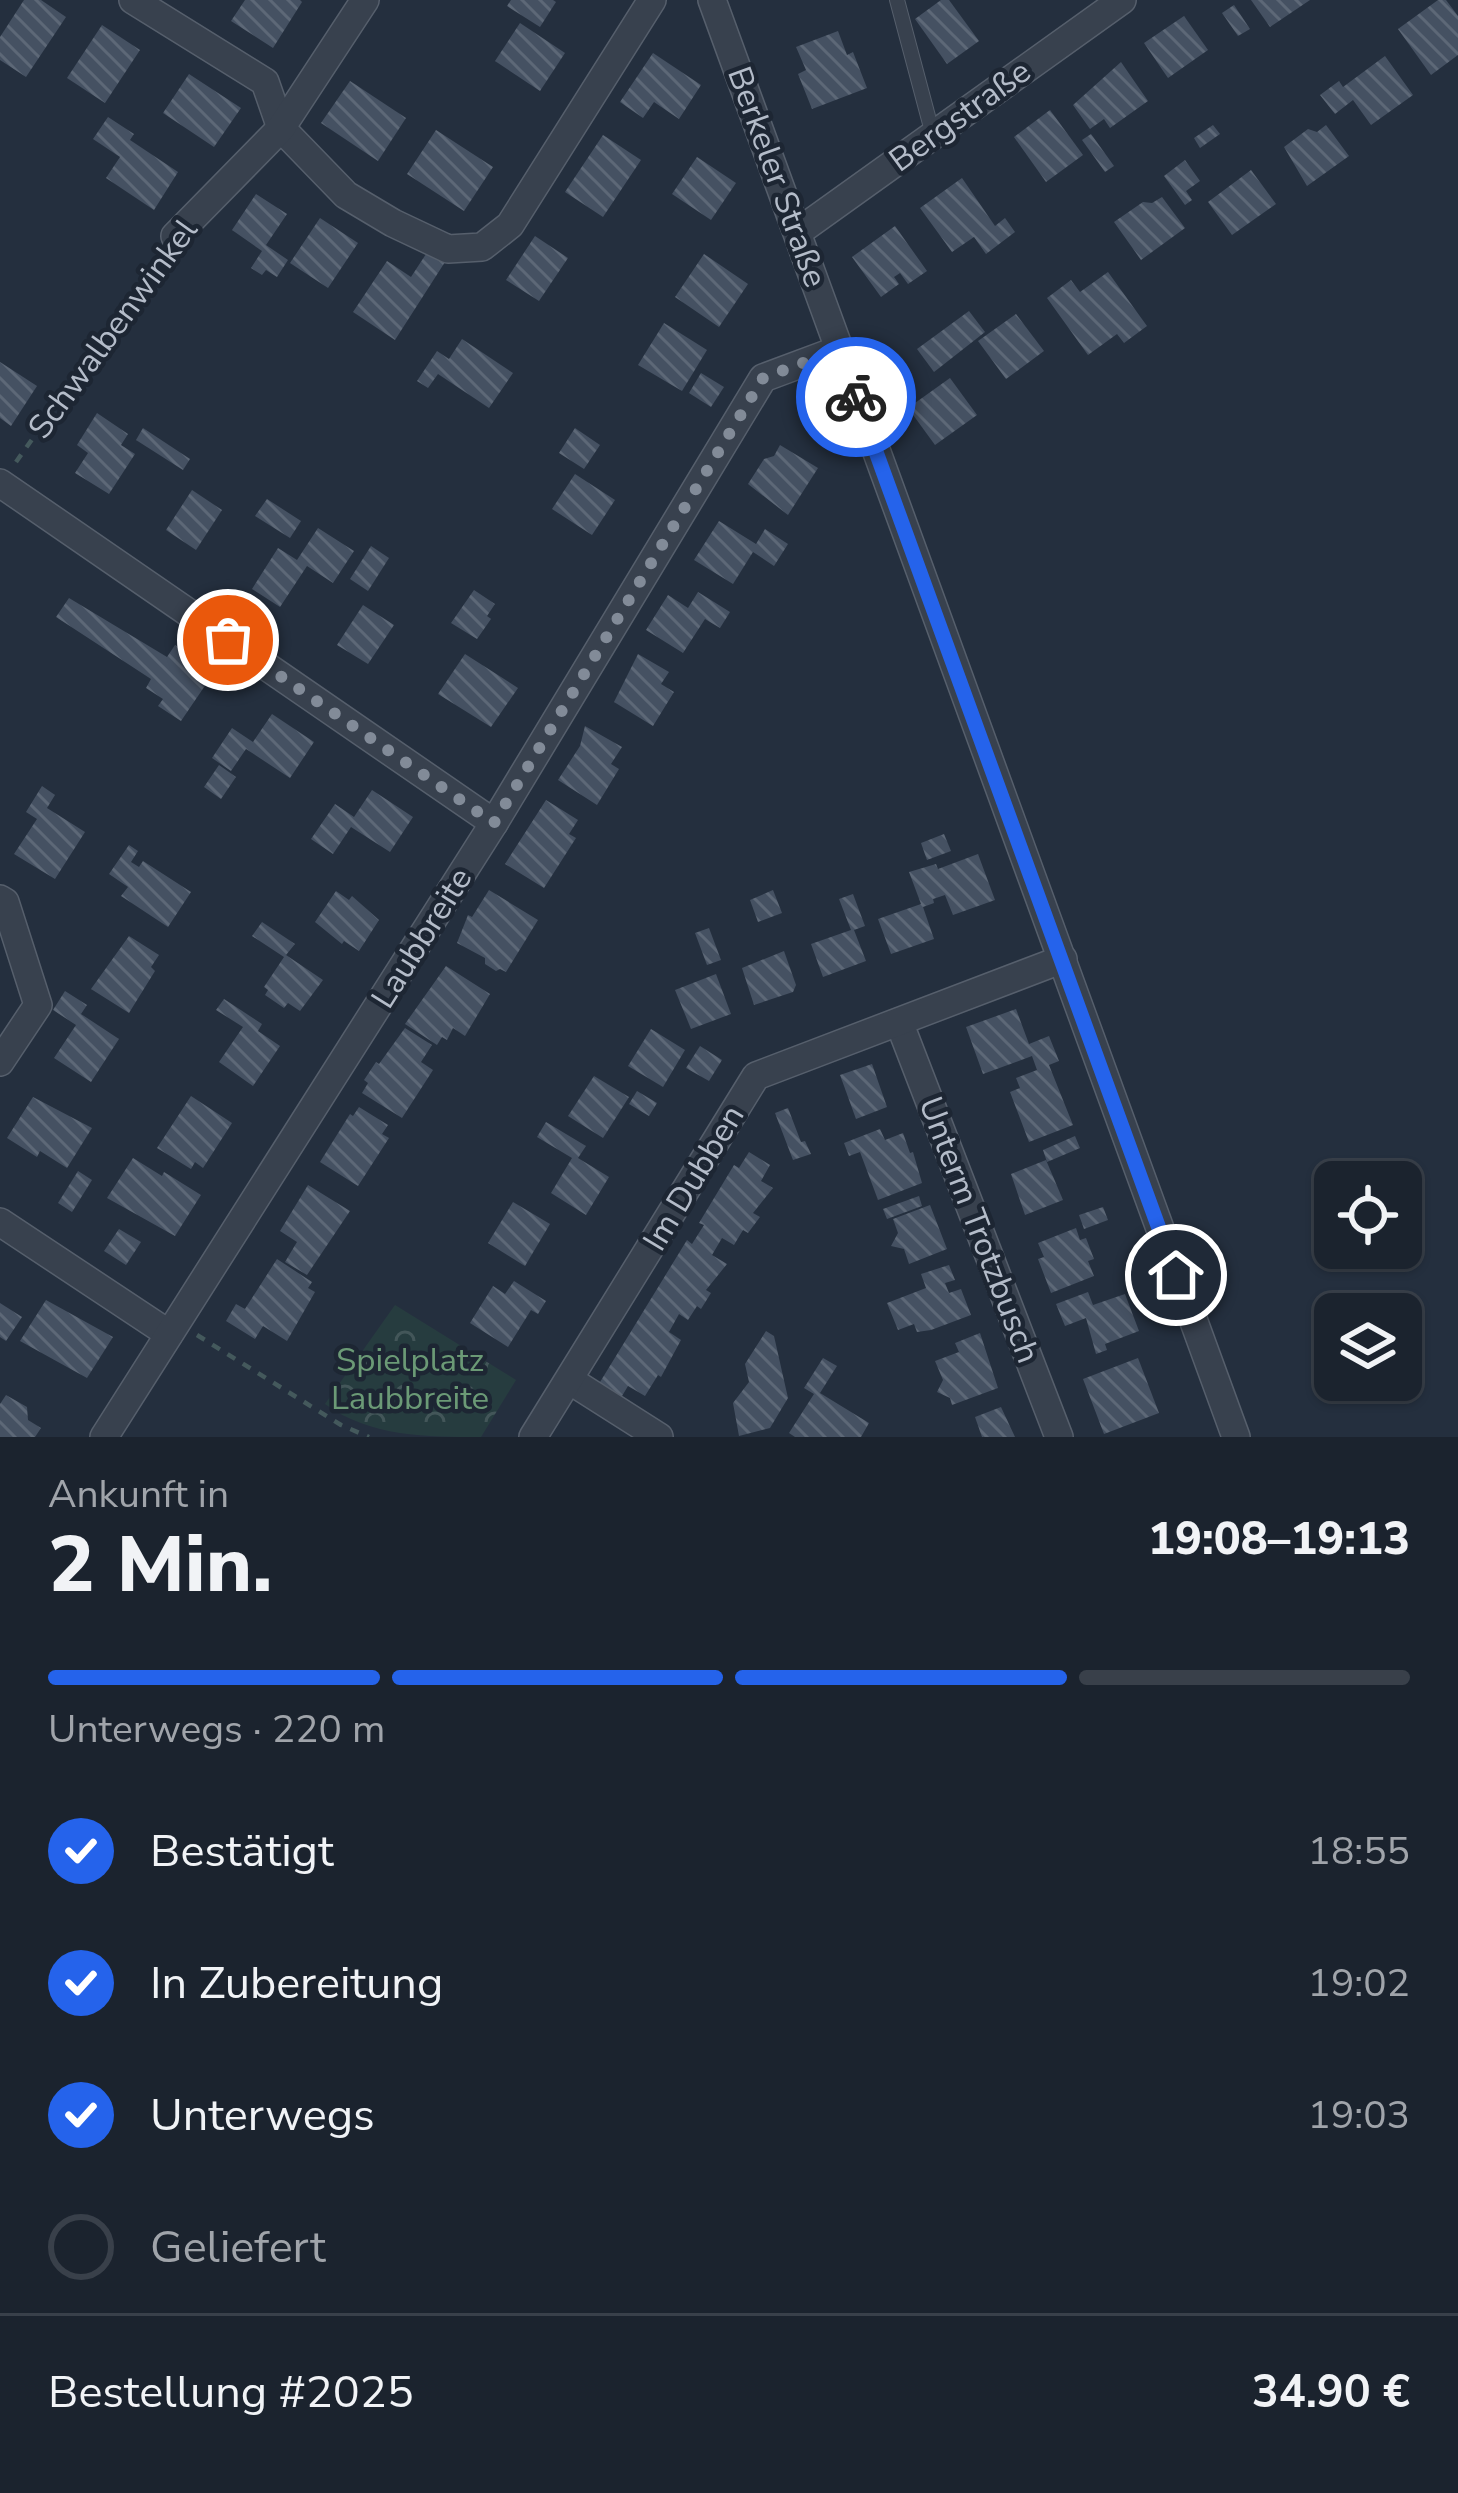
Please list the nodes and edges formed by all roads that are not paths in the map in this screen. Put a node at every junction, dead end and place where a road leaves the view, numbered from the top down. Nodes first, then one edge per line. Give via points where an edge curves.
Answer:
1 (133, 0) edge
2 (365, 0) edge
3 (652, 0) edge
4 (712, 0) edge
5 (897, 0) edge
6 (1122, 0) edge
7 (281, 128) junction
8 (933, 135) junction
9 (798, 232) junction
10 (175, 236) road end
11 (838, 350) junction
12 (0, 483) edge
13 (494, 823) junction
14 (0, 899) edge
15 (1063, 959) junction
16 (898, 1022) junction
17 (0, 1062) edge
18 (0, 1222) edge
19 (173, 1328) junction
20 (571, 1381) junction
21 (104, 1437) edge
22 (533, 1437) edge
23 (658, 1437) edge
24 (1059, 1437) edge
25 (1236, 1437) edge

1 - 7 street via 265,82
2 - 7 street, Schwalbenwinkel
3 - 7 street via 510,225 482,247 448,249 393,223 346,195
4 - 9 street, Berkeler Straße
5 - 8 lane
6 - 8 street, Bergstraße
7 - 10 street, Schwalbenwinkel
8 - 9 street, Bergstraße
9 - 11 street, Berkeler Straße
11 - 13 street, Laubbreite via 763,378
11 - 15 street, Berkeler Straße
12 - 13 street
13 - 19 street, Laubbreite
14 - 17 street via 38,1005
15 - 16 street, Im Dubben
15 - 25 street, Berkeler Straße
16 - 20 street, Im Dubben via 756,1076
16 - 24 street, Unterm Trotzbusch
18 - 19 street
19 - 21 street, Laubbreite
20 - 22 street, Im Dubben
20 - 23 street

